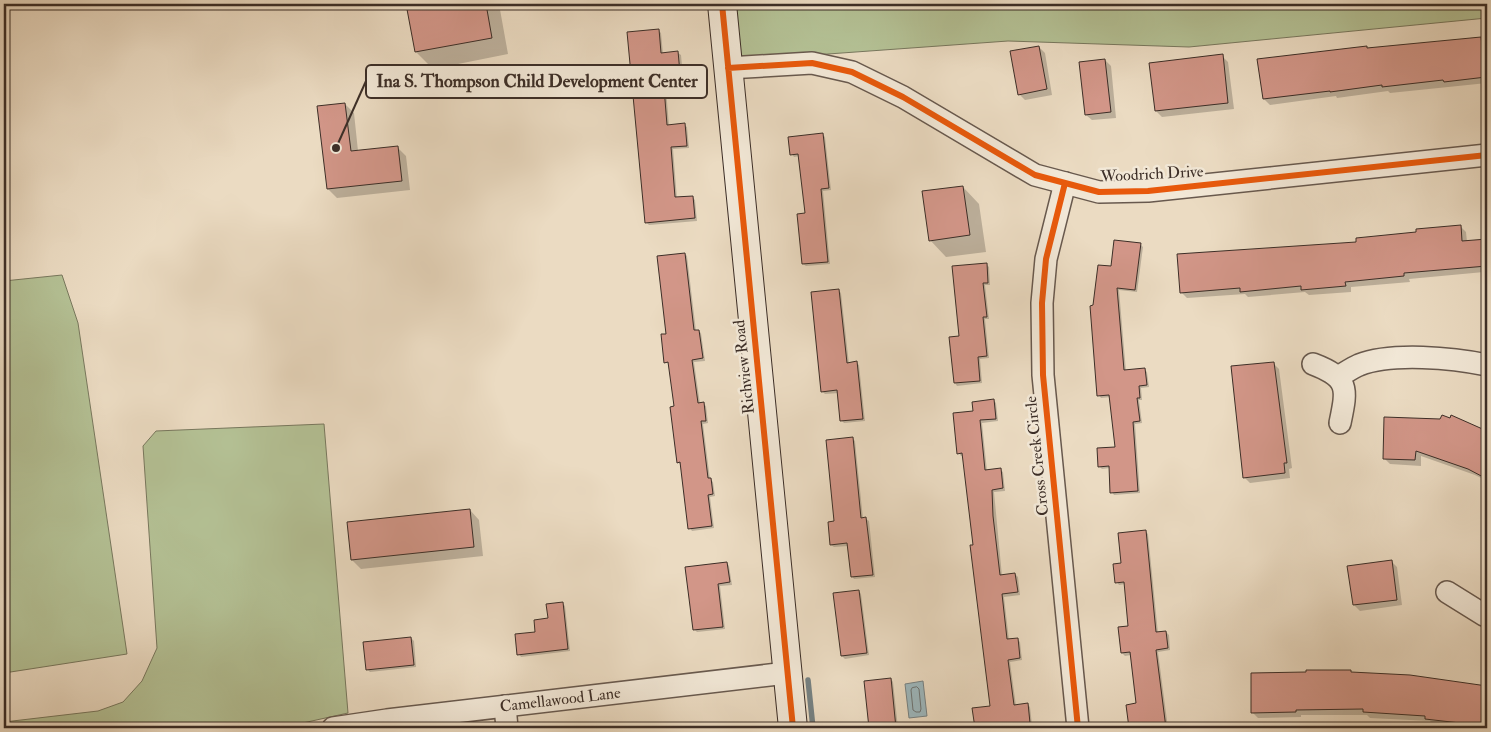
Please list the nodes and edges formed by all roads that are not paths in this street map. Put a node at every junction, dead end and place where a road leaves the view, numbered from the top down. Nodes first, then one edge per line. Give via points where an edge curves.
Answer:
1 (722, 4) edge
2 (728, 68) junction
3 (1487, 155) edge
4 (1065, 183) junction
5 (1313, 364) dead end
6 (1487, 365) edge
7 (1338, 377) junction
8 (1340, 424) dead end
9 (1447, 592) dead end
10 (1487, 616) edge
11 (787, 673) junction
12 (504, 706) junction
13 (333, 728) edge
14 (507, 728) edge
15 (793, 728) edge
16 (1078, 728) edge

1 - 2 street, Richview Road
2 - 4 street, Woodrich Drive via 812,63 852,72 903,97 1035,175
2 - 11 street, Richview Road
3 - 4 street, Woodrich Drive via 1148,191 1099,192
4 - 16 street, Cross Creek Circle via 1046,259 1042,303 1043,375
5 - 7 street
6 - 7 street via 1389,358 1360,365
7 - 8 street via 1344,387 1345,400
9 - 10 street
11 - 12 street, Camellawood Lane
11 - 15 street, Richview Road
12 - 13 street, Camellawood Lane
12 - 14 street

